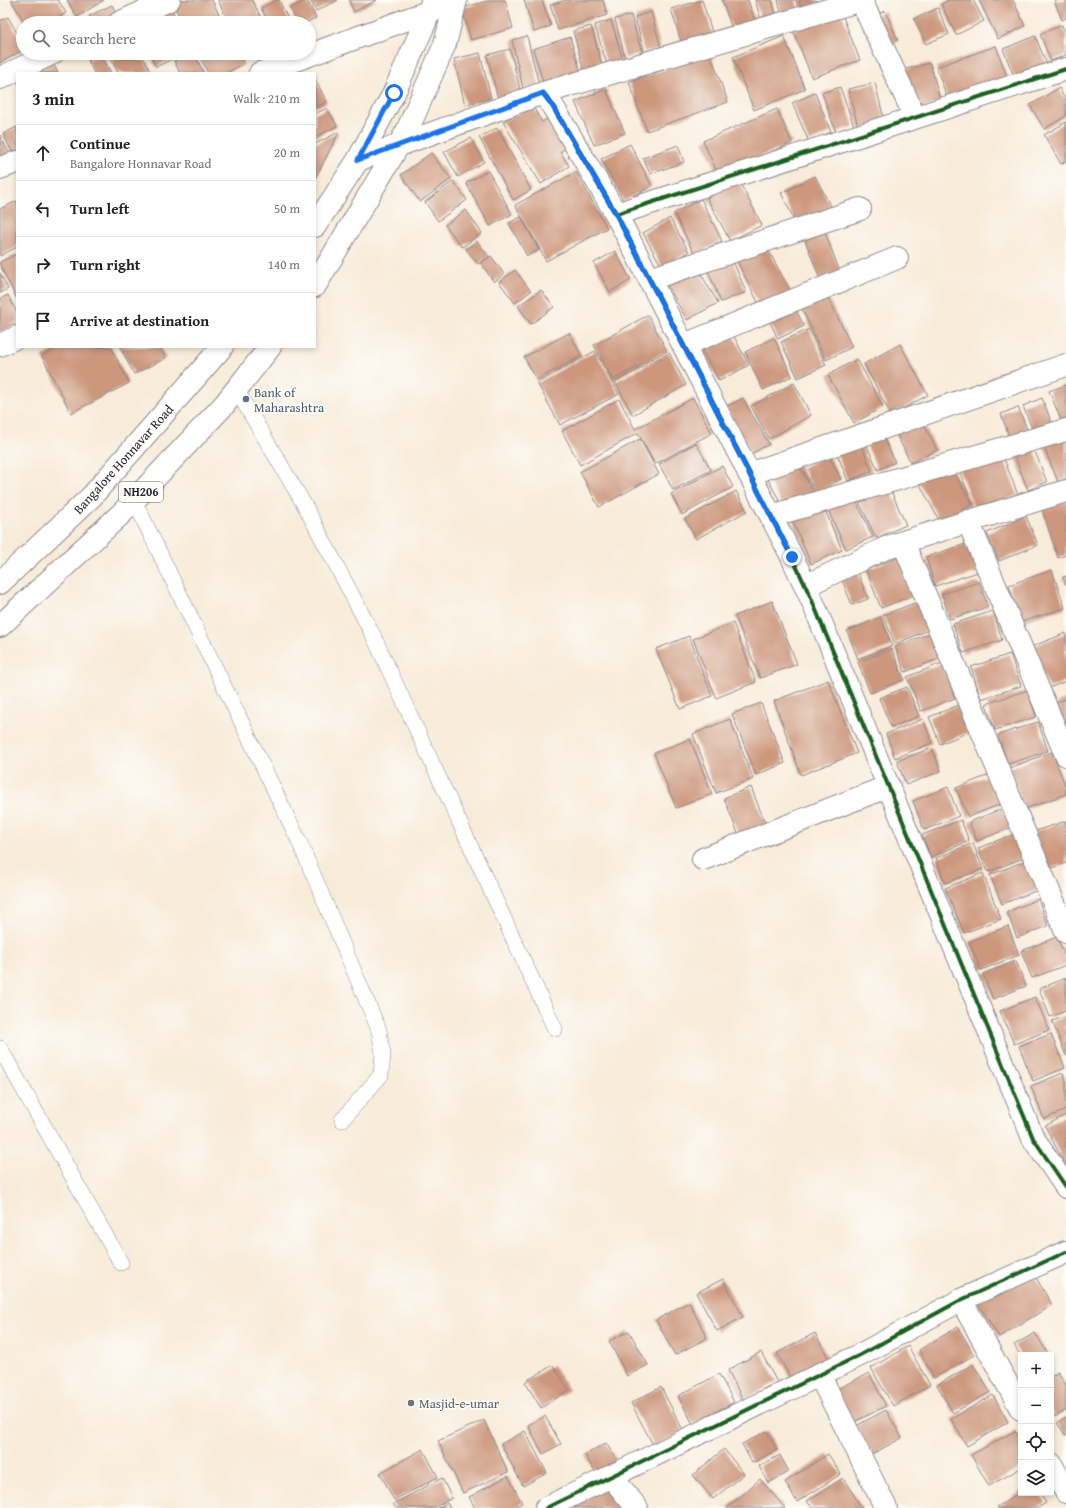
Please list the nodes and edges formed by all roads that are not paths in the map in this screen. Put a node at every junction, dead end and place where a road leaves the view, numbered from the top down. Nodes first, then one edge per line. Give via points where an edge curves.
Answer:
1 (169, 0) edge
2 (861, 0) edge
3 (455, 3) edge
4 (431, 6) edge
5 (134, 16) edge
6 (316, 51) edge
7 (38, 60) edge
8 (293, 60) edge
9 (1066, 69) edge
10 (263, 72) edge
11 (0, 78) edge
12 (543, 93) junction
13 (915, 117) junction
14 (398, 146) junction
15 (358, 160) junction
16 (16, 162) edge
17 (0, 168) edge
18 (860, 209) dead end
19 (616, 214) junction
20 (316, 224) edge
21 (897, 258) dead end
22 (650, 279) junction
23 (316, 284) edge
24 (16, 337) edge
25 (0, 345) edge
26 (684, 345) junction
27 (221, 348) edge
28 (269, 348) edge
29 (1066, 364) edge
30 (236, 389) junction
31 (1066, 430) edge
32 (750, 474) junction
33 (1066, 491) edge
34 (134, 500) junction
35 (771, 516) junction
36 (968, 521) junction
37 (903, 542) junction
38 (0, 583) edge
39 (805, 586) junction
40 (0, 626) edge
41 (1066, 755) edge
42 (889, 786) junction
43 (703, 859) dead end
44 (1066, 932) edge
45 (555, 1029) dead end
46 (0, 1048) edge
47 (342, 1120) dead end
48 (1066, 1187) edge
49 (1066, 1252) edge
50 (121, 1263) dead end
51 (961, 1300) junction
52 (819, 1374) junction
53 (1018, 1404) edge
54 (1054, 1470) edge
55 (612, 1476) junction
56 (1066, 1492) edge
57 (546, 1508) edge
58 (637, 1508) edge
59 (886, 1508) edge

1 - 5 street
2 - 12 street
2 - 13 street
3 - 4 street
3 - 14 street via 445,44
4 - 6 street
4 - 15 street via 394,93
7 - 11 street
8 - 10 street
9 - 13 street
12 - 14 street
12 - 19 street
13 - 19 street
14 - 15 street
14 - 23 street
15 - 20 street
16 - 17 street
18 - 22 street
19 - 22 street
21 - 26 street
22 - 26 street
24 - 25 street
26 - 32 street
27 - 38 street, Bangalore Honnavar Road / NH206 via 96,492
28 - 30 street, NH206
29 - 32 street
30 - 34 street, NH206
30 - 45 lane via 305,506 373,634
31 - 35 street
32 - 35 street
33 - 36 street
34 - 40 street, NH206
34 - 47 lane via 299,841 379,1030 384,1054 381,1075
35 - 39 street
36 - 37 street
36 - 41 street
37 - 39 street
37 - 44 street
39 - 42 street
42 - 43 street
42 - 48 street via 1033,1138
46 - 50 lane
49 - 51 street
51 - 52 street via 860,1355
51 - 53 street
52 - 55 street
52 - 59 street
54 - 56 street
55 - 57 street
55 - 58 street

